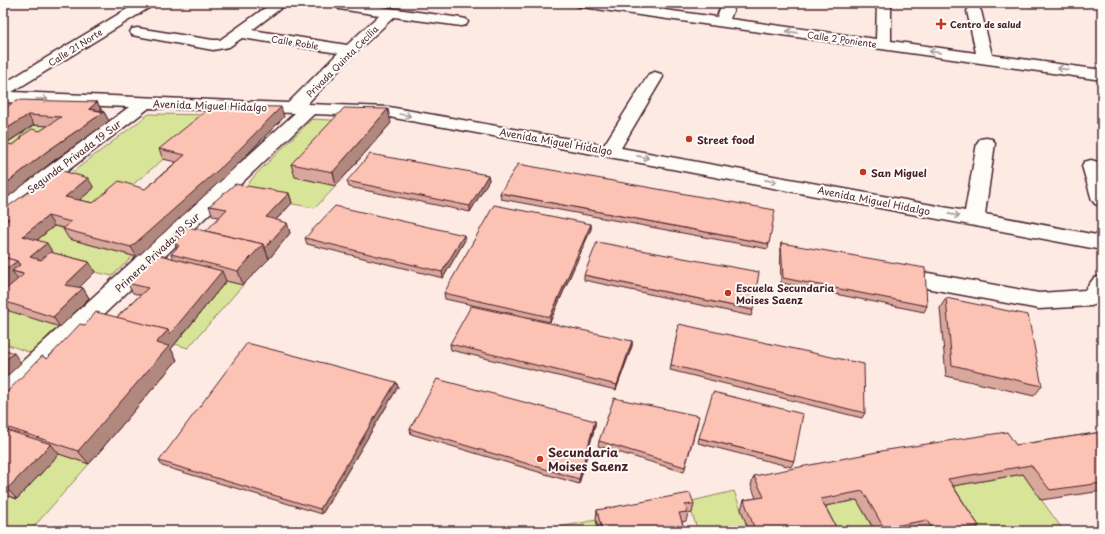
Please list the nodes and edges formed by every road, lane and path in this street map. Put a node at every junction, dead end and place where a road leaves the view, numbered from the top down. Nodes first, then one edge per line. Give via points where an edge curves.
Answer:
1 (147, 3) edge
2 (582, 3) edge
3 (729, 3) edge
4 (884, 3) edge
5 (278, 6) dead end
6 (344, 6) dead end
7 (974, 11) dead end
8 (390, 13) junction
9 (461, 22) dead end
10 (722, 22) junction
11 (137, 32) dead end
12 (240, 33) junction
13 (884, 44) junction
14 (350, 50) junction
15 (985, 58) junction
16 (1102, 75) edge
17 (655, 77) dead end
18 (3, 91) edge
19 (3, 97) edge
20 (145, 102) junction
21 (302, 108) junction
22 (986, 142) dead end
23 (609, 151) junction
24 (1091, 166) dead end
25 (1102, 200) edge
26 (3, 210) edge
27 (974, 219) junction
28 (1102, 242) edge
29 (928, 280) dead end
30 (1102, 284) edge
31 (3, 395) edge

1 - 18 street, Calle 21 Norte
2 - 10 street, Calle 2 Poniente
3 - 10 street
4 - 13 street
5 - 12 street
6 - 8 street
7 - 15 street
8 - 9 street
8 - 14 street, Privada Quinta Cecilia
13 -> 10 street, Calle 2 Poniente
11 - 12 street via 213,44 224,44
12 - 14 street, Calle Roble
15 -> 13 street, Calle 2 Poniente
14 - 21 street, Privada Quinta Cecilia
16 -> 15 street, Calle 2 Poniente
17 - 23 street
19 -> 20 street, Avenida Miguel Hidalgo
20 - 21 street, Avenida Miguel Hidalgo
20 - 26 street, Segunda Privada 19 Sur
21 -> 23 street, Avenida Miguel Hidalgo via 389,112
21 - 31 street, Primera Privada 19 Sur
22 - 27 street
23 -> 27 street, Avenida Miguel Hidalgo
24 - 25 street
27 - 28 street, Avenida Miguel Hidalgo
29 - 30 street via 1039,301 1091,298

